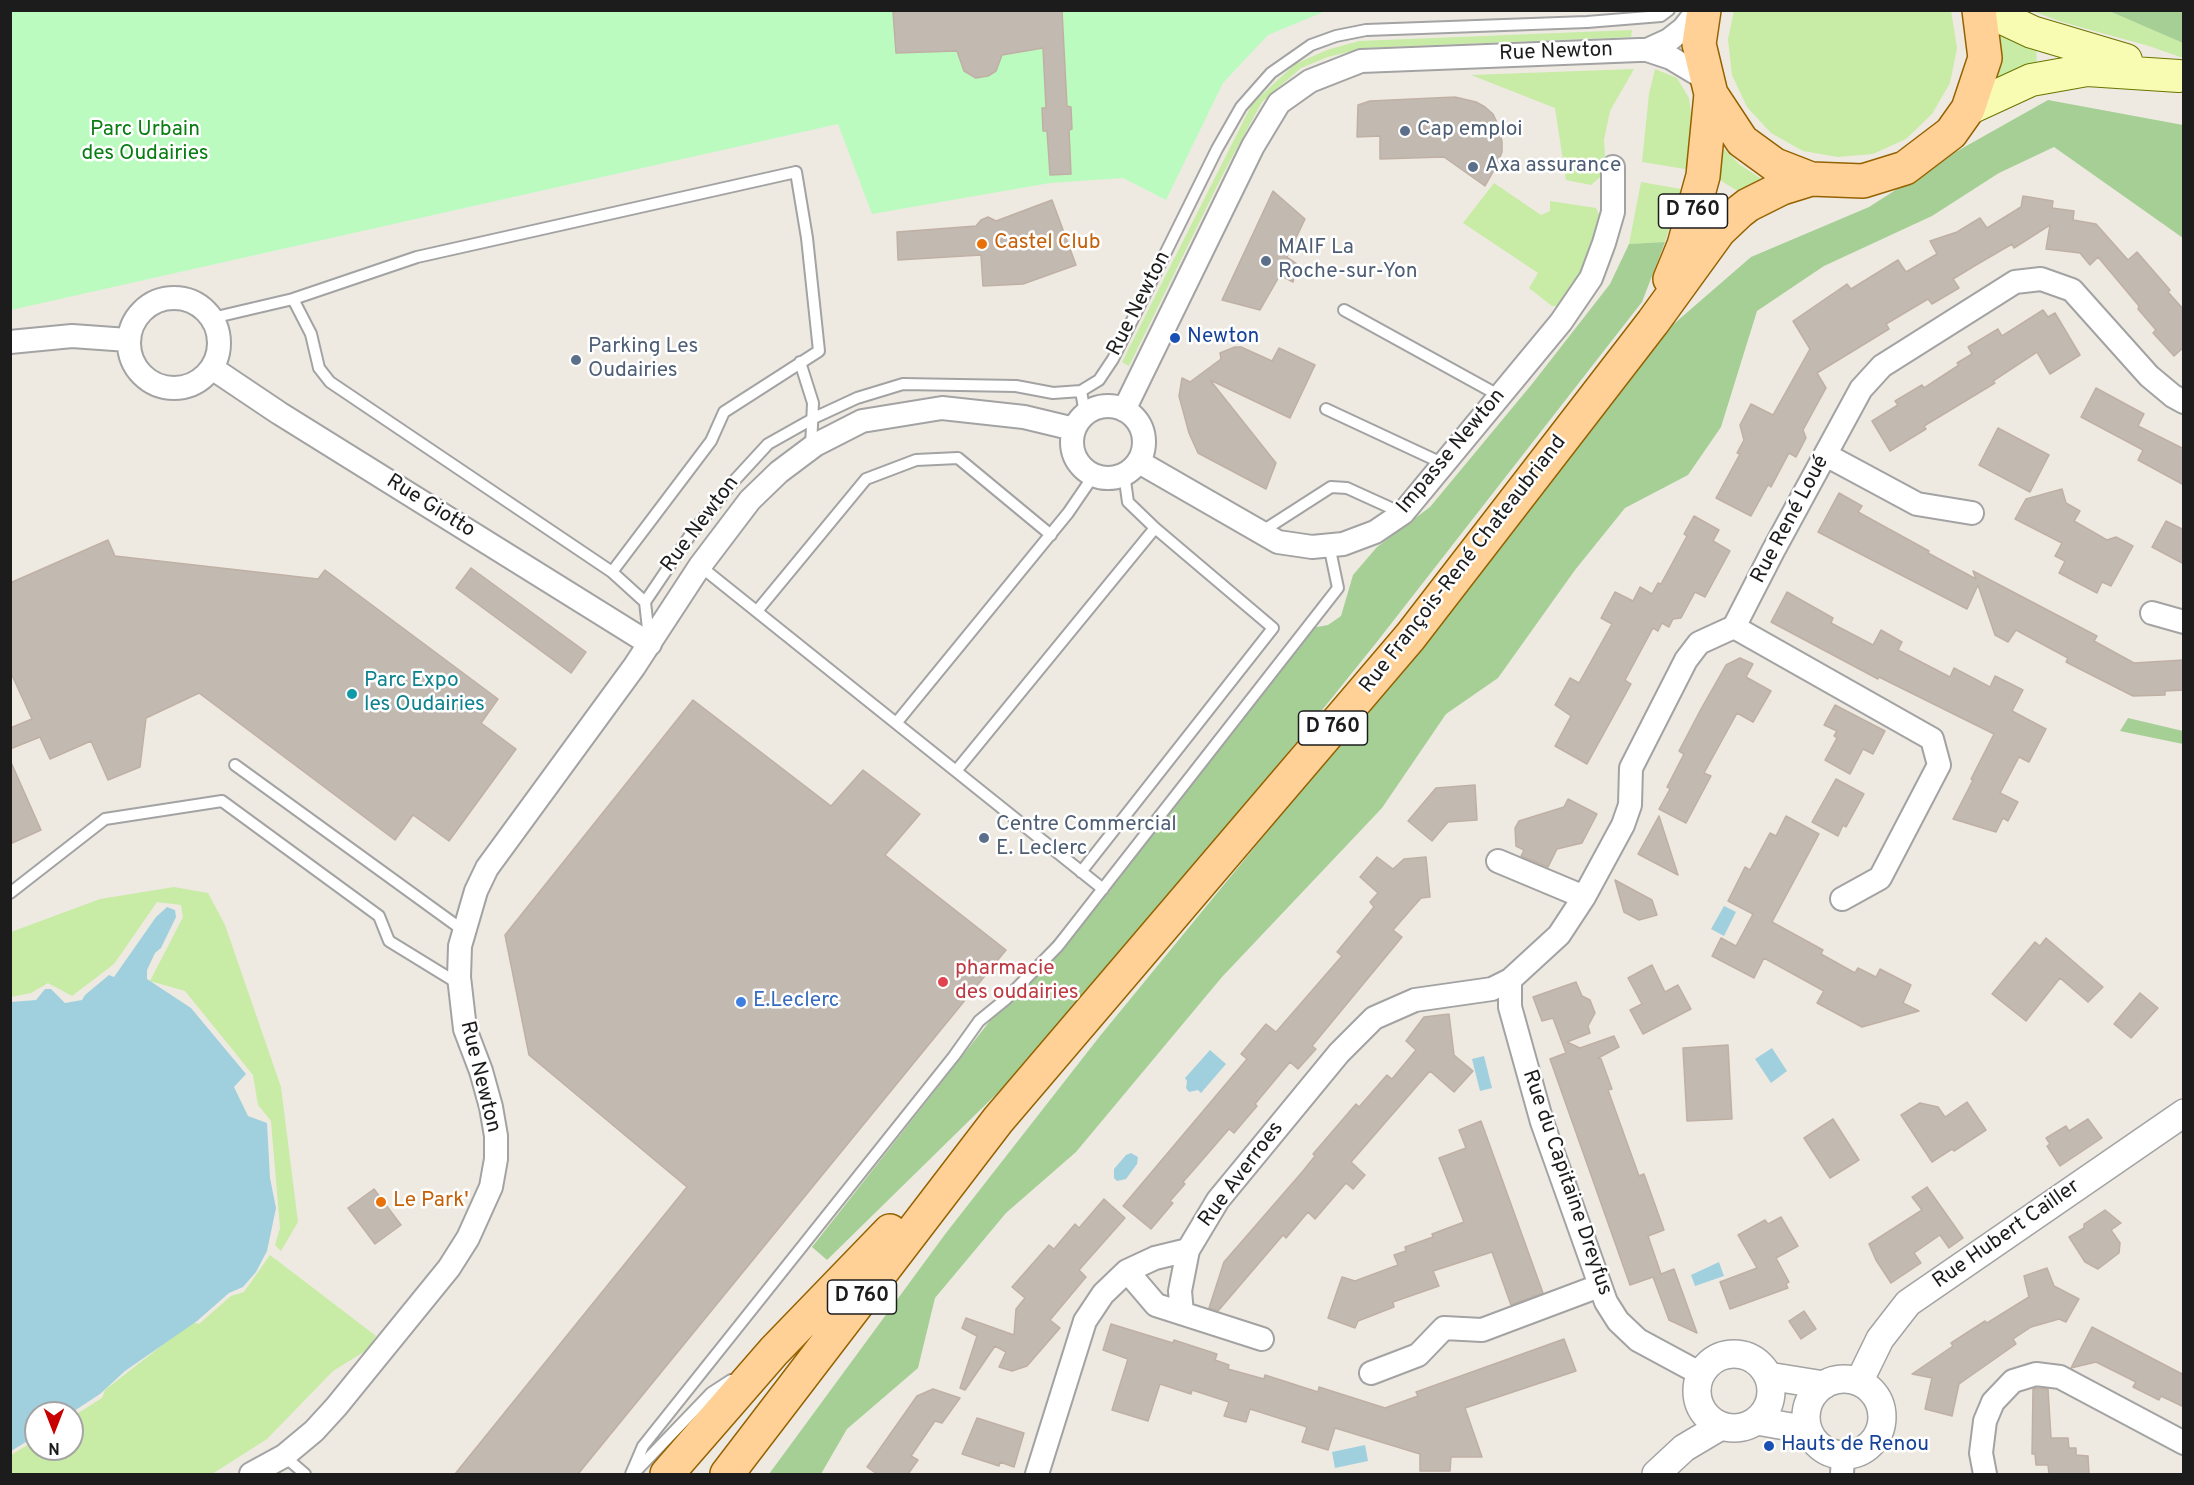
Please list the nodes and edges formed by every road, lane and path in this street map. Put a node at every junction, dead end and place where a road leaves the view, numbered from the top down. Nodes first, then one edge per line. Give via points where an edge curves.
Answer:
1 (1669, 10) edge
2 (1698, 10) edge
3 (1704, 10) edge
4 (1979, 10) edge
5 (1993, 10) edge
6 (1647, 50) junction
7 (2181, 77) edge
8 (1708, 87) junction
9 (1968, 109) junction
10 (1613, 167) dead end
11 (1811, 179) junction
12 (294, 298) junction
13 (1344, 310) dead end
14 (212, 318) junction
15 (1653, 322) junction
16 (128, 340) junction
17 (10, 342) edge
18 (800, 362) junction
19 (212, 368) junction
20 (1081, 391) junction
21 (1500, 396) junction
22 (2184, 402) edge
23 (1326, 409) dead end
24 (1124, 410) junction
25 (812, 419) junction
26 (1080, 422) junction
27 (811, 447) junction
28 (1826, 455) junction
29 (1444, 464) junction
30 (1131, 468) junction
31 (1094, 475) junction
32 (1403, 513) junction
33 (1972, 513) dead end
34 (1155, 528) junction
35 (1261, 532) junction
36 (1051, 535) junction
37 (1329, 545) junction
38 (700, 566) junction
39 (612, 572) junction
40 (645, 602) junction
41 (757, 611) junction
42 (2152, 613) dead end
43 (2184, 622) edge
44 (1734, 627) junction
45 (650, 644) junction
46 (897, 722) junction
47 (235, 765) dead end
48 (956, 771) junction
49 (1498, 861) dead end
50 (1081, 872) junction
51 (1103, 889) junction
52 (10, 893) edge
53 (1584, 897) junction
54 (1842, 899) dead end
55 (464, 931) junction
56 (1510, 980) junction
57 (459, 984) junction
58 (2184, 1113) edge
59 (998, 1120) junction
60 (1188, 1250) junction
61 (1127, 1272) junction
62 (1599, 1286) junction
63 (1182, 1313) junction
64 (1262, 1339) dead end
65 (774, 1351) junction
66 (1371, 1373) dead end
67 (1701, 1374) junction
68 (1768, 1376) junction
69 (1859, 1382) junction
70 (1824, 1385) junction
71 (1700, 1406) junction
72 (1757, 1421) junction
73 (1720, 1426) junction
74 (1808, 1430) junction
75 (2184, 1443) edge
76 (1684, 1448) junction
77 (284, 1456) junction
78 (1842, 1465) edge
79 (251, 1474) edge
80 (305, 1474) edge
81 (632, 1474) edge
82 (667, 1474) edge
83 (727, 1474) edge
84 (1037, 1474) edge
85 (1656, 1474) edge
86 (1985, 1474) edge

1 - 20 lane, Rue Newton via 1661,16 1587,22 1366,30 1311,45 1271,73 1241,107 1113,359 1099,380
2 - 6 street, Rue Newton via 1669,40
3 - 8 main road via 1699,44
4 - 9 main road via 1985,58
5 - 7 main road via 2032,32
6 - 8 street, Rue Newton via 1671,58
6 - 24 street, Rue Newton via 1361,61 1310,81 1280,103 1253,146
7 - 9 main road via 2087,70 2031,80
8 - 11 main road via 1742,141 1775,165
8 - 15 main road, Rue François-René Chateaubriand / D 760 via 1703,176 1684,245
9 - 11 main road via 1951,133 1905,168 1863,181
10 - 21 street, Impasse Newton via 1613,212 1591,278 1561,322
11 - 15 main road, Rue François-René Chateaubriand / D 760 via 1782,188 1738,212 1719,231
12 - 14 lane
12 - 18 lane via 417,257 796,172 819,351
12 - 39 lane via 311,334 319,368 330,382
13 - 21 lane
14 - 16 street via 196,303 177,298 154,302 141,311
14 - 19 street via 218,334 218,352
15 - 59 main road, Rue François-René Chateaubriand / D 760 via 1410,638
16 - 17 street via 72,336
16 - 19 street via 130,358 150,382 168,388 188,386
18 - 25 lane via 813,403
18 - 39 lane via 724,412 711,441
19 - 45 street, Rue Giotto
20 - 25 lane, Rue Newton via 1053,393 1016,386 903,384 857,398
20 - 26 lane
21 - 29 street, Impasse Newton
22 - 28 street, Rue René Loué via 2149,376 2072,290 2041,279 2014,282 1882,366 1861,389
23 - 29 lane
24 - 26 street via 1104,406
24 - 30 street via 1137,422 1144,438 1144,450
25 - 27 lane
25 - 40 lane, Rue Newton via 768,444 734,481 691,534
26 - 27 street, Rue Newton via 942,408 862,421
26 - 31 street via 1072,440 1073,451
27 - 38 street, Rue Newton via 750,500
28 - 33 street via 1917,504
28 - 44 street, Rue René Loué
29 - 32 street, Impasse Newton
30 - 31 street via 1104,478
30 - 34 lane via 1128,502
30 - 35 street, Impasse Newton
31 - 36 lane
32 - 35 lane via 1347,488 1331,487
32 - 37 street, Impasse Newton via 1375,532
34 - 48 lane
34 - 50 lane via 1273,628
35 - 37 street, Impasse Newton via 1278,542
36 - 41 lane via 958,458 916,460 866,479
36 - 46 lane
37 - 51 lane via 1338,588
38 - 41 lane
38 - 45 street, Rue Newton
39 - 40 lane
40 - 45 lane
41 - 46 lane
42 - 43 street
44 - 53 street via 1699,643 1686,660 1630,768 1630,805 1623,825
44 - 54 street via 1932,739 1939,765 1880,878
45 - 55 street, Rue Newton via 487,868
46 - 48 lane
47 - 55 lane
48 - 50 lane
49 - 53 street
50 - 51 lane
51 - 81 lane via 1058,946 979,1022 644,1446
52 - 57 lane via 105,819 222,801 379,916 389,941
53 - 56 street via 1559,935
55 - 57 street, Rue Newton
56 - 60 street, Rue Averroes via 1492,989 1415,1000 1374,1018 1339,1053 1218,1200
56 - 62 street, Rue du Capitaine Dreyfus via 1510,1007 1542,1122
57 - 77 street, Rue Newton via 465,1029 481,1071 496,1136 491,1187 468,1238 449,1268 336,1407
58 - 69 street, Rue Hubert Cailler via 1908,1303 1880,1339
59 - 65 main road
59 - 83 main road, Rue François-René Chateaubriand / D 760
60 - 61 street, Rue Averroes via 1155,1258
60 - 63 street via 1180,1291
61 - 63 street via 1156,1305
61 - 84 street, Rue Averroes via 1103,1294 1084,1321
62 - 66 street via 1482,1330 1444,1328 1418,1355
62 - 67 street, Rue du Capitaine Dreyfus via 1617,1321 1638,1340
63 - 64 street
65 - 81 lane via 711,1393
65 - 82 main road
67 - 68 street via 1718,1358 1741,1354 1762,1366
67 - 71 street via 1697,1384
68 - 70 street
68 - 72 street via 1771,1400
69 - 70 street via 1847,1379
69 - 78 street via 1877,1398 1882,1421 1873,1442
70 - 74 street via 1808,1404
71 - 73 street
71 - 76 street
72 - 73 street via 1733,1429
72 - 74 street
73 - 76 street
74 - 78 street via 1821,1448
75 - 86 street via 2060,1377 2036,1374 2013,1381 1993,1402 1985,1421 1981,1453
76 - 85 street
77 - 79 street, Rue Newton
77 - 80 lane

